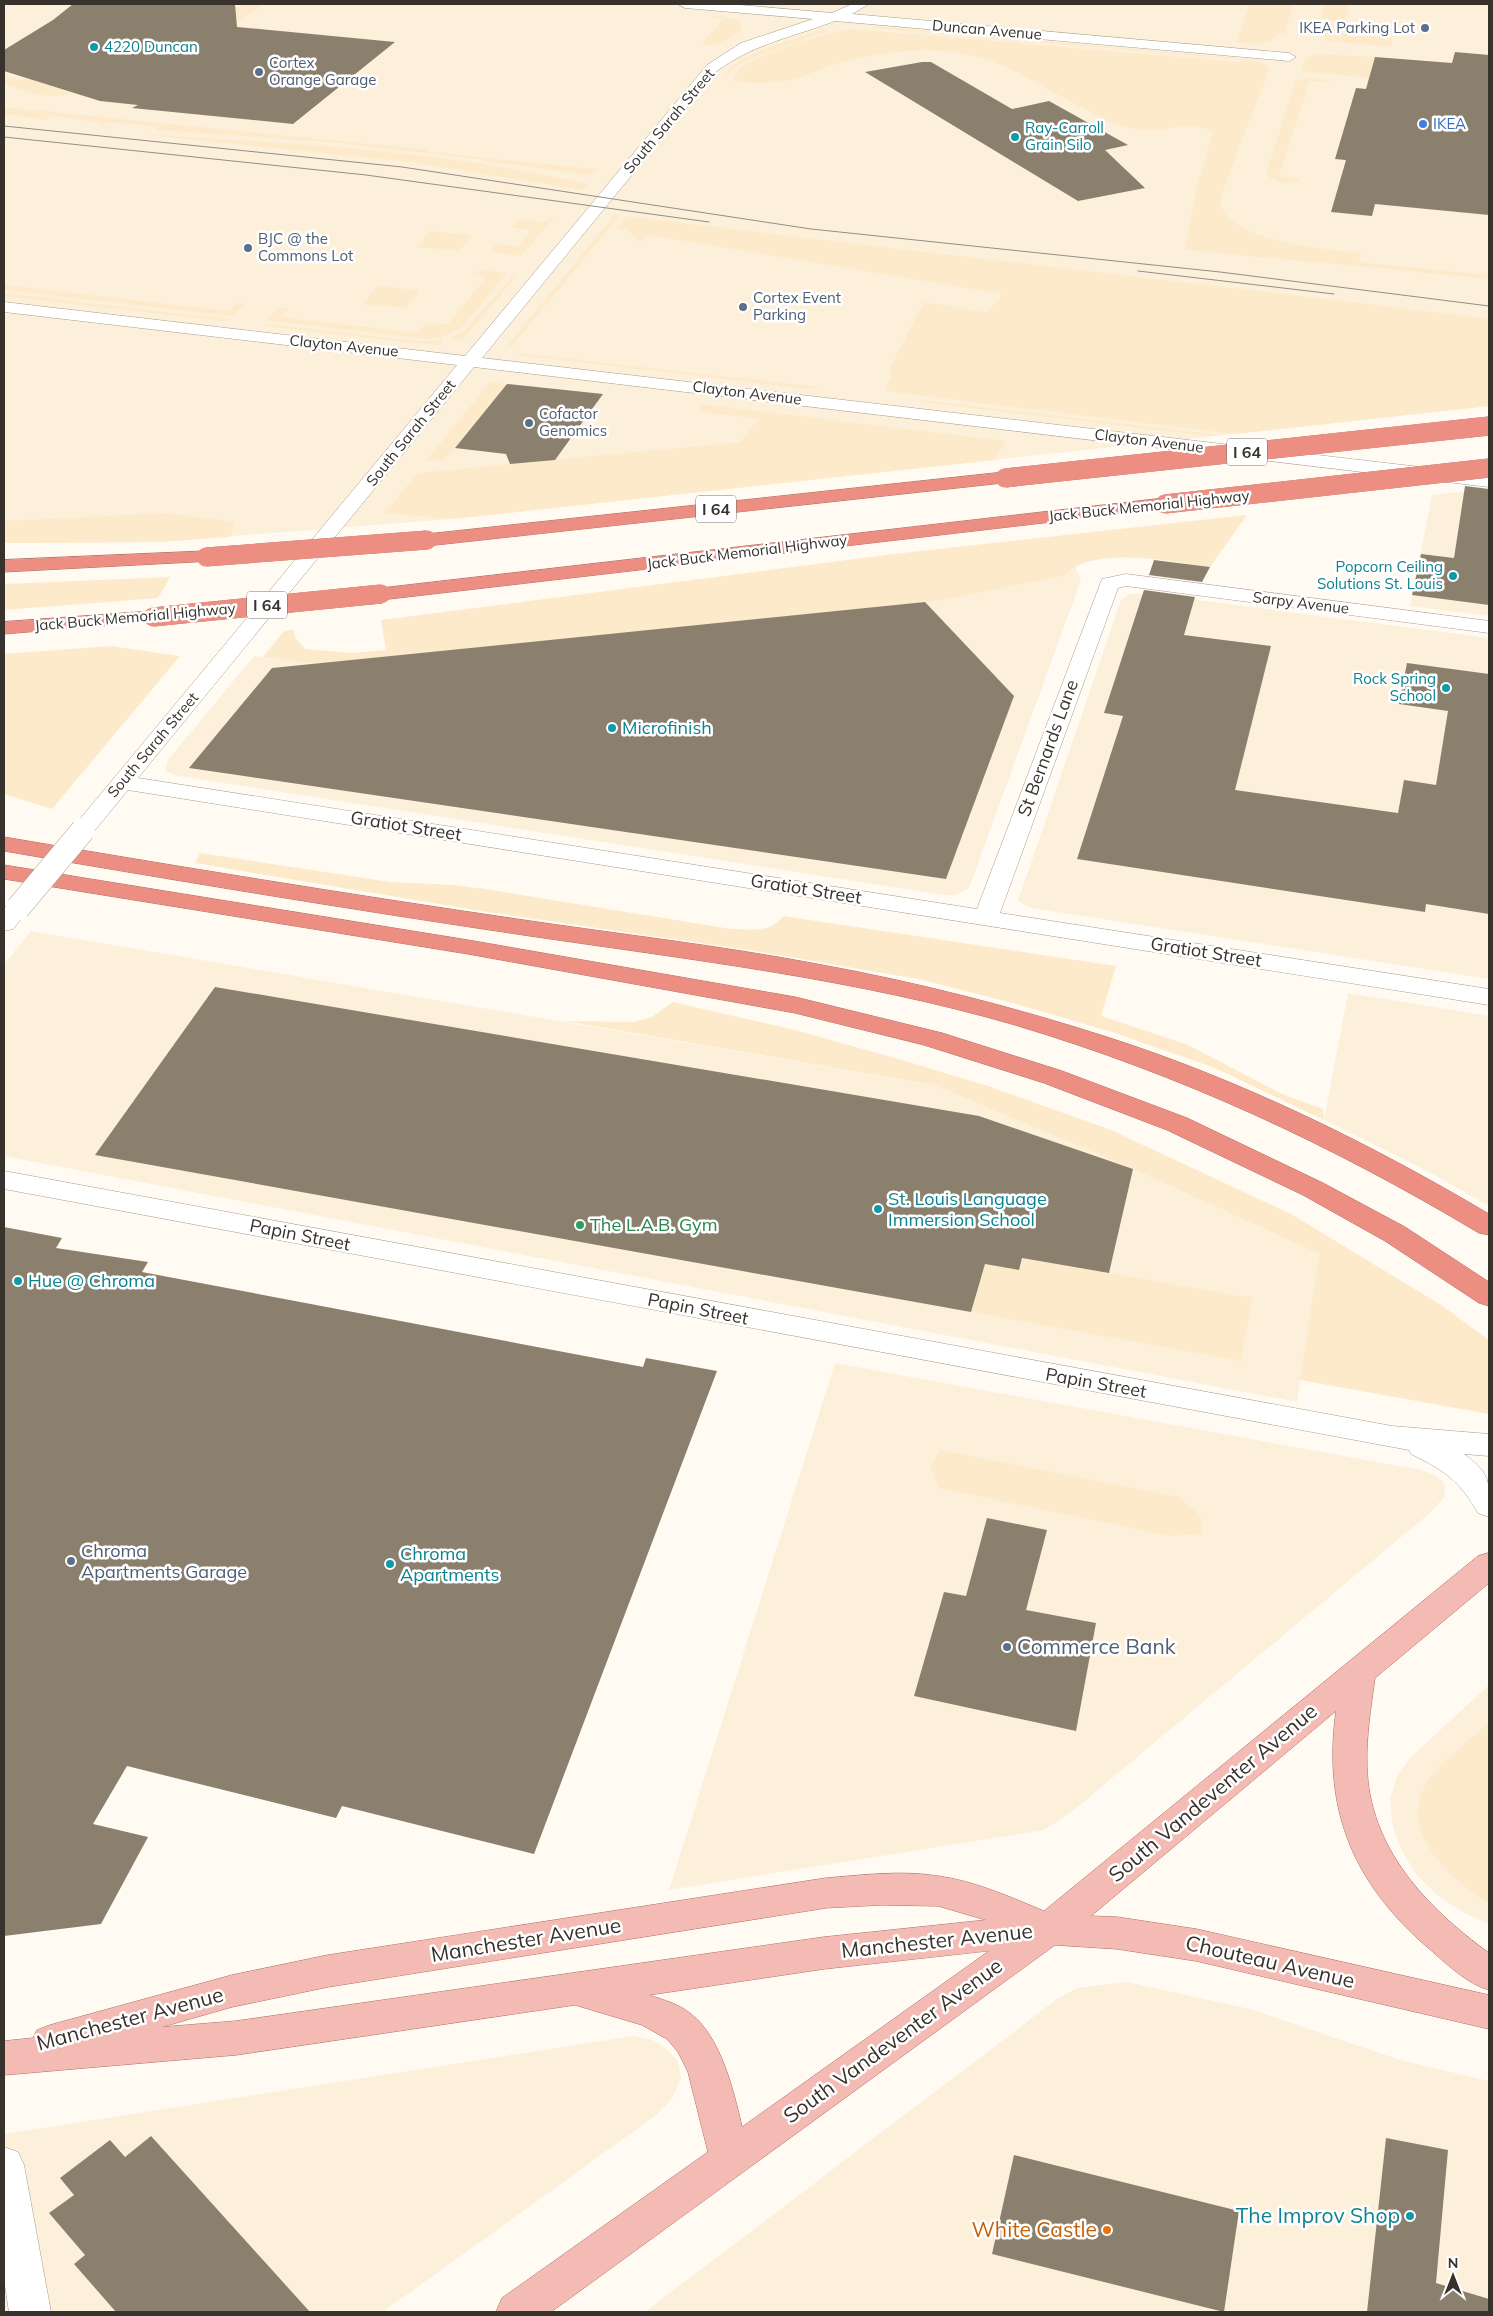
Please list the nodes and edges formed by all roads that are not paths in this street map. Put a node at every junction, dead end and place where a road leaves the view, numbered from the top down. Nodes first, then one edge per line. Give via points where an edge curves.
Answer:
1 (685, 4) edge
2 (862, 4) edge
3 (738, 8) junction
4 (835, 17) junction
5 (766, 39) junction
6 (1289, 57) dead end
7 (4, 307) edge
8 (471, 360) junction
9 (1489, 426) edge
10 (1489, 468) edge
11 (1489, 481) edge
12 (8, 566) edge
13 (1113, 581) joint
14 (98, 621) junction
15 (1489, 627) edge
16 (4, 628) edge
17 (4, 641) edge
18 (123, 782) junction
19 (4, 844) edge
20 (4, 872) edge
21 (11, 916) edge
22 (986, 918) junction
23 (1489, 997) edge
24 (4, 1180) edge
25 (1489, 1226) edge
26 (1489, 1296) edge
27 (1392, 1437) junction
28 (1489, 1445) edge
29 (1489, 1505) edge
30 (1489, 1565) edge
31 (1358, 1673) junction
32 (1049, 1929) junction
33 (1489, 1974) edge
34 (574, 1989) junction
35 (1489, 2012) edge
36 (4, 2056) edge
37 (729, 2158) junction
38 (4, 2164) edge
39 (30, 2312) edge
40 (517, 2312) edge

1 - 3 street, Duncan Avenue
2 - 4 street, South Sarah Street
3 - 4 street, Duncan Avenue
3 - 5 street via 762,20 767,27
4 - 5 street, South Sarah Street
4 - 6 street, Duncan Avenue
5 - 8 street, South Sarah Street via 731,54 712,68
7 - 8 street, Clayton Avenue
8 - 11 street, Clayton Avenue
8 - 18 street, South Sarah Street
9 - 12 highway, I 64, bridge via 427,540 206,557
10 - 14 highway, Jack Buck Memorial Highway / I 64, bridge via 381,594
13 - 15 street, Sarpy Avenue via 1126,580
13 - 22 street, St Bernards Lane via 1107,585
14 - 16 highway, Jack Buck Memorial Highway / I 64
14 - 17 highway
18 - 21 street, South Sarah Street, bridge
18 - 22 street, Gratiot Street
19 - 25 highway via 487,923 781,965 1021,1018 1184,1072 1251,1100 1383,1164
20 - 26 highway via 468,947 728,993 820,1011 933,1039 1053,1077 1177,1124 1313,1189 1395,1234
22 - 23 street, Gratiot Street
24 - 27 street, Papin Street
27 - 28 street
27 - 29 street via 1420,1445 1453,1461 1476,1481
30 - 31 main road, South Vandeventer Avenue
31 - 32 main road, South Vandeventer Avenue
31 - 33 main road via 1350,1737 1350,1779 1357,1820 1373,1857 1393,1888 1418,1916 1463,1956
32 - 34 main road, Manchester Avenue via 824,1953
32 - 35 main road, Chouteau Avenue via 1117,1932 1196,1945
32 - 36 main road, Manchester Avenue via 995,1907 938,1891 889,1889 826,1893 328,1971 232,1991
32 - 37 main road, South Vandeventer Avenue
34 - 36 main road, Manchester Avenue via 236,2038
34 - 37 main road via 652,2013 679,2026 700,2052 706,2067
37 - 40 main road, South Vandeventer Avenue
38 - 39 street

